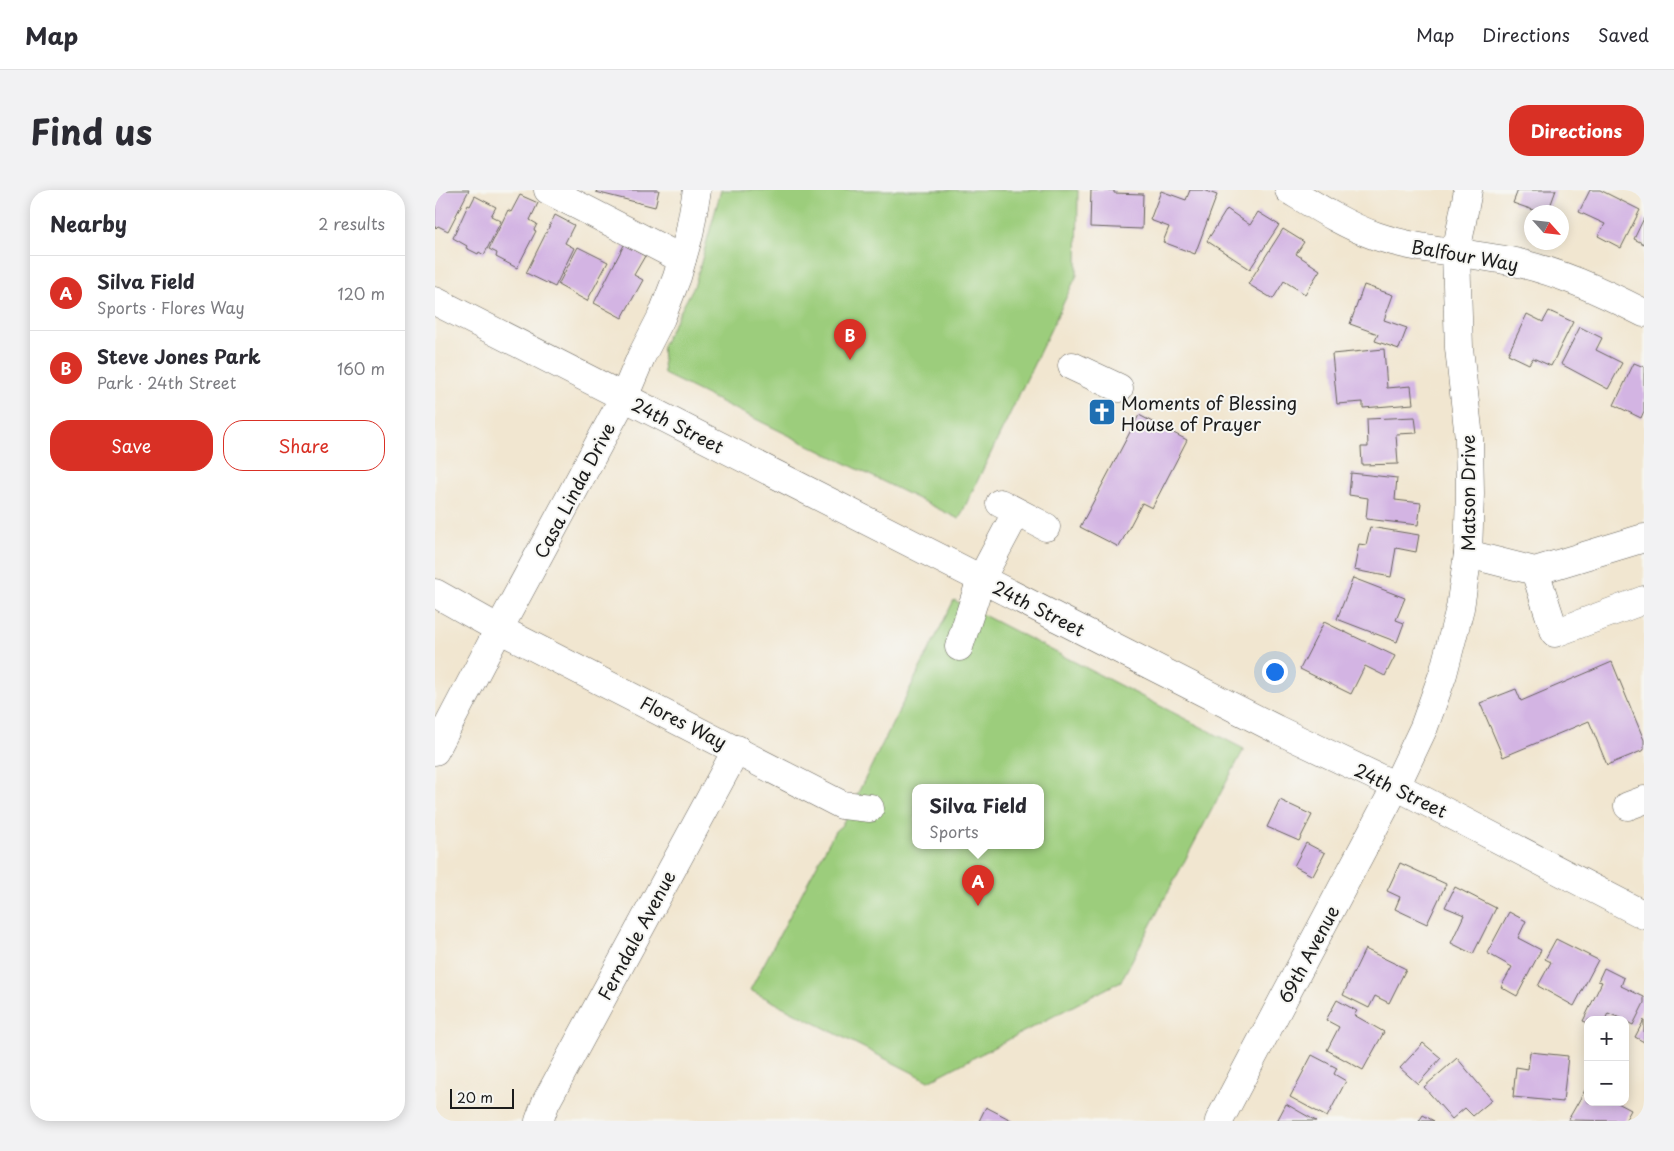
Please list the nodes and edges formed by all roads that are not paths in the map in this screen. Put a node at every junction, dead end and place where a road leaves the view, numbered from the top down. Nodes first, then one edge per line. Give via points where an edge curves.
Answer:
1 (548, 190) edge
2 (697, 190) edge
3 (1289, 190) edge
4 (1468, 190) edge
5 (1456, 253) junction
6 (682, 259) junction
7 (435, 301) edge
8 (1644, 313) edge
9 (1072, 366) dead end
10 (1119, 388) dead end
11 (624, 397) junction
12 (1046, 527) dead end
13 (1644, 538) edge
14 (1468, 554) junction
15 (1535, 571) junction
16 (981, 579) junction
17 (435, 593) edge
18 (1644, 600) edge
19 (499, 629) junction
20 (959, 647) dead end
21 (737, 749) junction
22 (435, 752) edge
23 (1396, 786) junction
24 (870, 808) dead end
25 (1644, 915) edge
26 (539, 1121) edge
27 (1219, 1121) edge

1 - 6 street
2 - 6 street, Casa Linda Drive
3 - 5 street, Balfour Way via 1336,218 1375,236
4 - 5 street, Matson Drive
5 - 8 street, Balfour Way via 1509,261 1555,273 1599,290
5 - 14 street, Matson Drive via 1459,348 1469,438
6 - 11 street, Casa Linda Drive via 661,318
7 - 11 street, 24th Street
9 - 10 street
11 - 16 street, 24th Street
11 - 19 street, Casa Linda Drive
12 - 16 street via 1008,508
13 - 15 street
14 - 15 street
14 - 23 street, Matson Drive via 1460,608 1443,674 1424,727
15 - 18 street via 1555,633
16 - 20 street
16 - 23 street, 24th Street via 1276,729
17 - 19 street, Flores Way
19 - 21 street, Flores Way
19 - 22 street, Casa Linda Drive
21 - 24 street, Flores Way via 842,805
21 - 26 street, Ferndale Avenue via 546,1102
23 - 25 street, 24th Street
23 - 27 street, 69th Avenue

